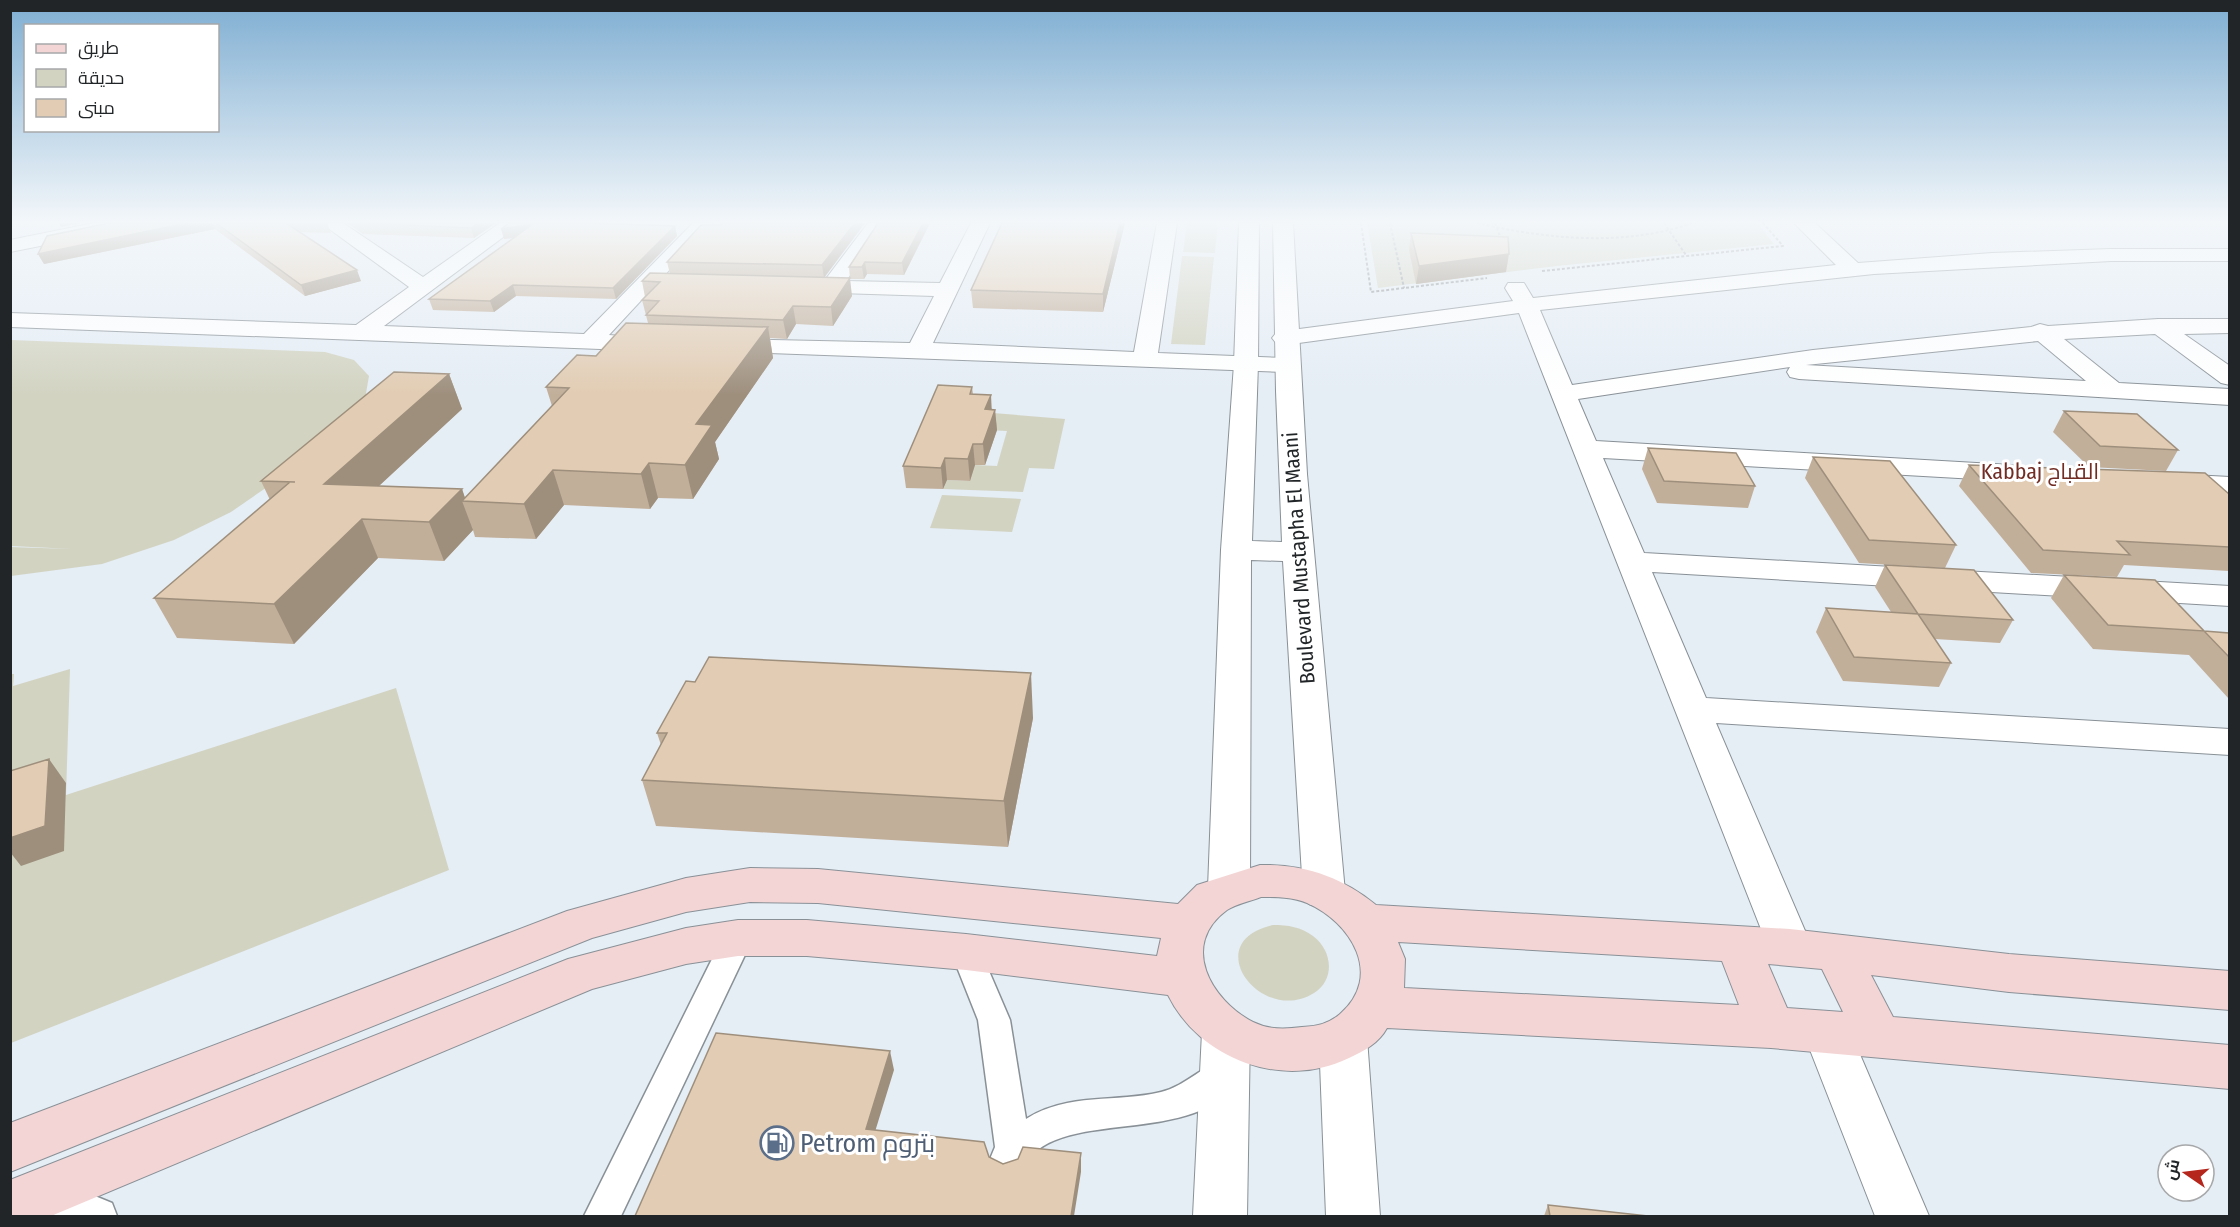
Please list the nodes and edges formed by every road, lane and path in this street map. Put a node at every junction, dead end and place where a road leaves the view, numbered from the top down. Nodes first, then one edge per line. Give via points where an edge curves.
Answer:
1 (413, 280) edge
2 (432, 280) edge
3 (836, 280) edge
4 (951, 280) edge
5 (1158, 280) edge
6 (1248, 280) edge
7 (1284, 280) edge
8 (1369, 280) edge
9 (1402, 280) edge
10 (1545, 280) edge
11 (1592, 280) edge
12 (648, 282) joint
13 (671, 282) edge
14 (1518, 285) junction
15 (785, 286) edge
16 (423, 287) junction
17 (831, 287) junction
18 (1404, 288) junction
19 (946, 290) junction
20 (10, 320) edge
21 (2158, 326) junction
22 (2229, 326) edge
23 (2040, 331) junction
24 (362, 332) junction
25 (1285, 341) junction
26 (589, 343) junction
27 (671, 345) edge
28 (707, 345) edge
29 (918, 350) junction
30 (1145, 360) junction
31 (1246, 364) junction
32 (1722, 368) junction
33 (2229, 378) edge
34 (2113, 391) junction
35 (1564, 394) junction
36 (2229, 397) edge
37 (1587, 449) junction
38 (2039, 475) edge
39 (2146, 481) edge
40 (2229, 486) edge
41 (1236, 550) junction
42 (1298, 552) junction
43 (1633, 562) junction
44 (2229, 596) edge
45 (1692, 710) junction
46 (2229, 742) edge
47 (1229, 888) junction
48 (1324, 892) junction
49 (1365, 922) junction
50 (1188, 923) junction
51 (738, 938) junction
52 (1737, 944) junction
53 (1790, 947) junction
54 (1836, 951) junction
55 (966, 952) junction
56 (1182, 978) junction
57 (2229, 991) edge
58 (1360, 1022) junction
59 (1771, 1027) junction
60 (1827, 1032) junction
61 (1878, 1036) junction
62 (1226, 1052) junction
63 (2229, 1067) edge
64 (10, 1148) edge
65 (28, 1200) edge
66 (99, 1216) edge
67 (602, 1216) edge
68 (1220, 1216) edge
69 (1353, 1216) edge
70 (1902, 1216) edge

1 - 16 street
2 - 16 street
3 - 17 street
4 - 19 street
5 - 30 street
6 - 31 street
7 - 25 street, Boulevard Mustapha El Maani
8 - 18 path via 1371,292
9 - 18 path
10 - 14 path
11 - 14 street
12 - 13 street
12 - 26 street
14 - 18 path
14 - 25 street
14 - 35 street
15 - 17 street
16 - 24 street
17 - 19 street
19 - 29 street
20 - 24 street
21 - 22 street
21 - 23 street
21 - 33 street
23 - 32 street via 1885,346
23 - 34 street
24 - 26 street
25 - 31 street
25 - 42 street, Boulevard Mustapha El Maani
26 - 27 street
28 - 29 street
29 - 30 street
30 - 31 street
31 - 41 street
32 - 34 street
32 - 35 street
34 - 36 street
35 - 37 street
37 - 38 street
37 - 43 street
39 - 40 street
41 - 42 street
41 - 47 street
42 - 48 street, Boulevard Mustapha El Maani
43 - 44 street
43 - 45 street
45 - 46 street
45 - 53 street
47 - 48 main road via 1276,881
47 - 50 main road via 1200,907
48 - 49 main road
49 - 52 main road
49 - 58 main road via 1379,946 1385,973
50 - 56 main road via 1180,949
50 - 64 main road via 818,886 750,885 686,895 583,923
51 - 55 main road via 807,938
51 - 65 main road via 686,946 584,972
51 - 67 lane
52 - 53 main road
52 - 59 main road
53 - 54 main road
54 - 57 main road via 2009,973
54 - 61 main road
55 - 56 main road
55 - 62 lane via 993,1020 1010,1155 1048,1124 1098,1113 1160,1108 1198,1094
56 - 62 main road
58 - 59 main road
58 - 62 main road via 1326,1046
58 - 69 street
59 - 60 main road
60 - 61 main road
60 - 70 street
61 - 63 main road
62 - 68 street
65 - 66 lane

